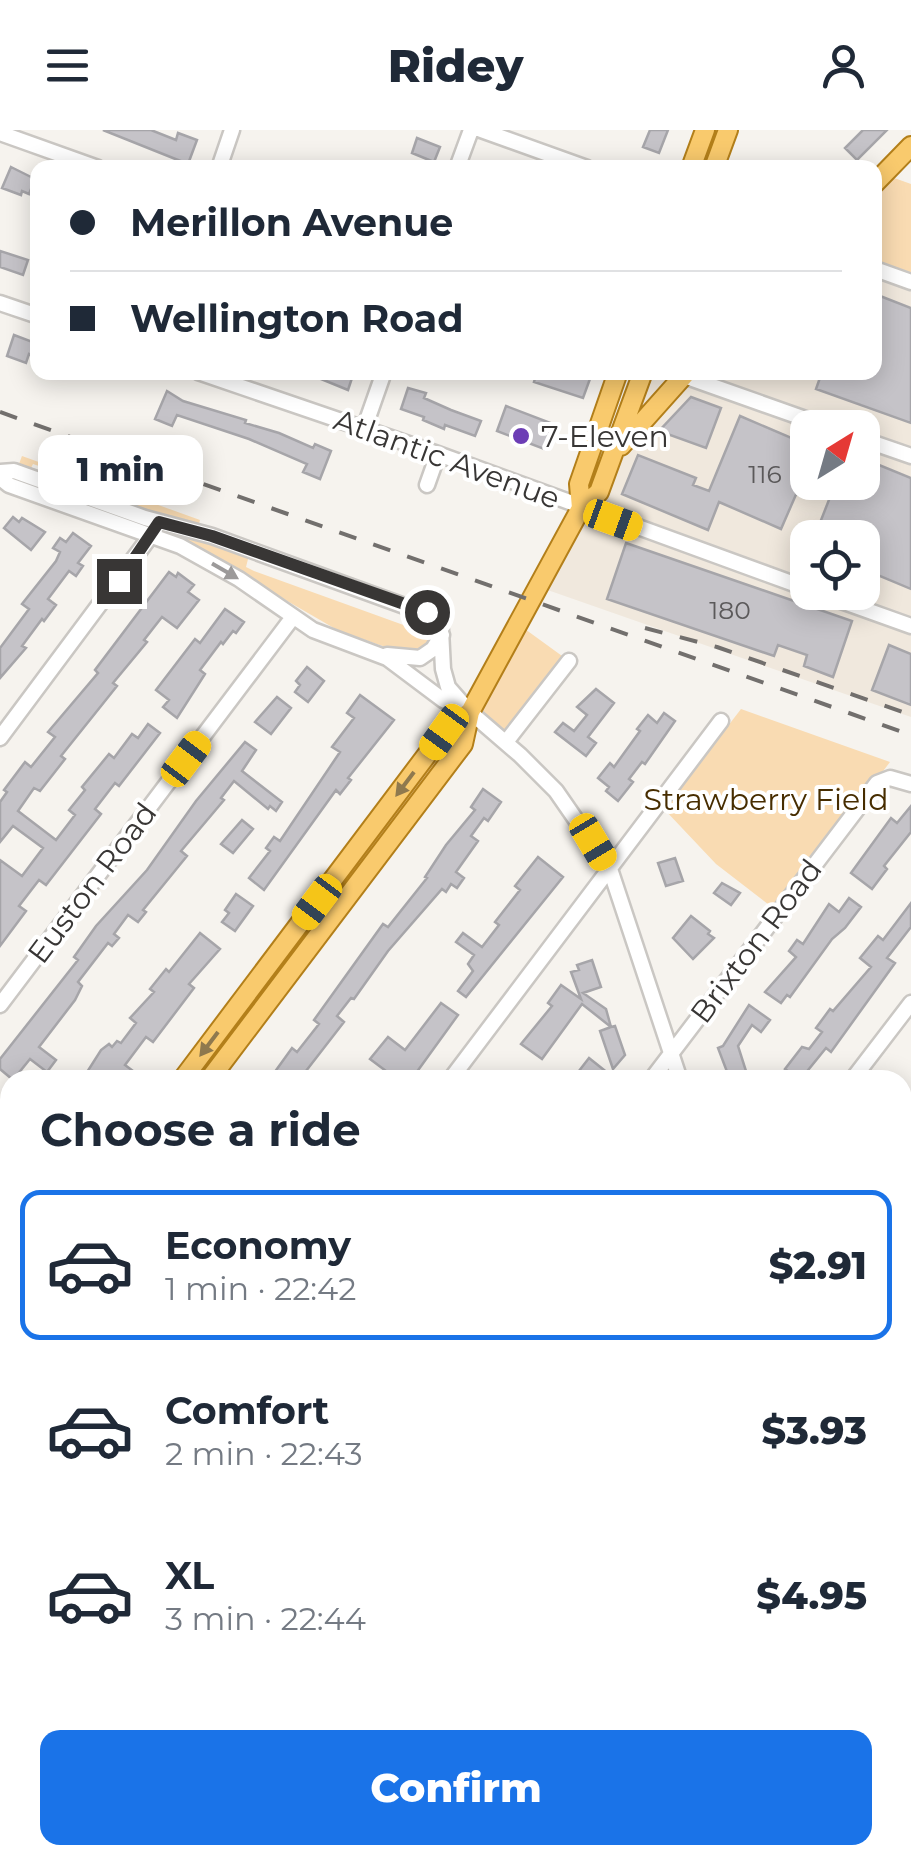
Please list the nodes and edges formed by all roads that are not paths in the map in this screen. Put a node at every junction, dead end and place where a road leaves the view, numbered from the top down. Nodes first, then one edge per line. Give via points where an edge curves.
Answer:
1 (232, 130) edge
2 (470, 130) edge
3 (482, 130) edge
4 (705, 130) edge
5 (728, 130) edge
6 (0, 132) edge
7 (911, 146) edge
8 (76, 160) edge
9 (222, 160) edge
10 (460, 160) edge
11 (565, 160) edge
12 (695, 160) edge
13 (717, 160) edge
14 (882, 176) edge
15 (882, 272) edge
16 (911, 282) edge
17 (0, 303) edge
18 (30, 313) edge
19 (221, 380) edge
20 (381, 380) edge
21 (615, 380) edge
22 (639, 380) edge
23 (677, 380) edge
24 (699, 380) edge
25 (790, 413) edge
26 (364, 429) junction
27 (880, 445) edge
28 (615, 453) junction
29 (438, 454) junction
30 (911, 456) edge
31 (0, 475) edge
32 (426, 486) dead end
33 (581, 508) junction
34 (155, 529) junction
35 (790, 583) edge
36 (866, 610) edge
37 (293, 617) junction
38 (911, 626) edge
39 (442, 636) junction
40 (376, 653) junction
41 (569, 661) dead end
42 (470, 712) junction
43 (721, 721) dead end
44 (0, 738) edge
45 (506, 742) junction
46 (911, 784) edge
47 (610, 869) junction
48 (911, 1003) edge
49 (0, 1005) edge
50 (671, 1053) junction
51 (190, 1070) edge
52 (218, 1070) edge
53 (458, 1070) edge
54 (658, 1070) edge
55 (677, 1070) edge
56 (860, 1070) edge

1 - 9 street
2 - 10 street
3 - 11 street
4 - 12 main road
5 - 13 main road
6 - 8 street
7 - 14 main road
15 - 16 street
17 - 18 street
19 - 26 street, Atlantic Avenue
20 - 26 street
21 - 33 main road via 579,484
22 - 28 main road
23 - 28 main road
24 - 25 street
26 - 29 street, Atlantic Avenue
27 - 30 street
28 - 33 main road via 599,492
29 - 32 street
29 - 33 street, Atlantic Avenue
31 - 34 street via 8,485
33 - 35 street, Atlantic Avenue
33 - 42 main road
34 -> 37 street
34 - 39 street via 212,536 427,612
34 - 44 street
36 - 38 street
37 - 40 street
37 - 49 street, Euston Road
39 - 40 street via 420,658
39 - 42 street via 446,682
40 - 42 street
41 - 45 street
42 - 45 street
42 -> 51 main road via 444,732
42 - 52 main road via 464,744
43 - 47 street
45 - 47 street via 568,805
46 - 50 street, Brixton Road via 890,778 877,783
47 - 50 street
47 - 53 street
48 - 56 street
50 - 54 street, Brixton Road
50 - 55 street

